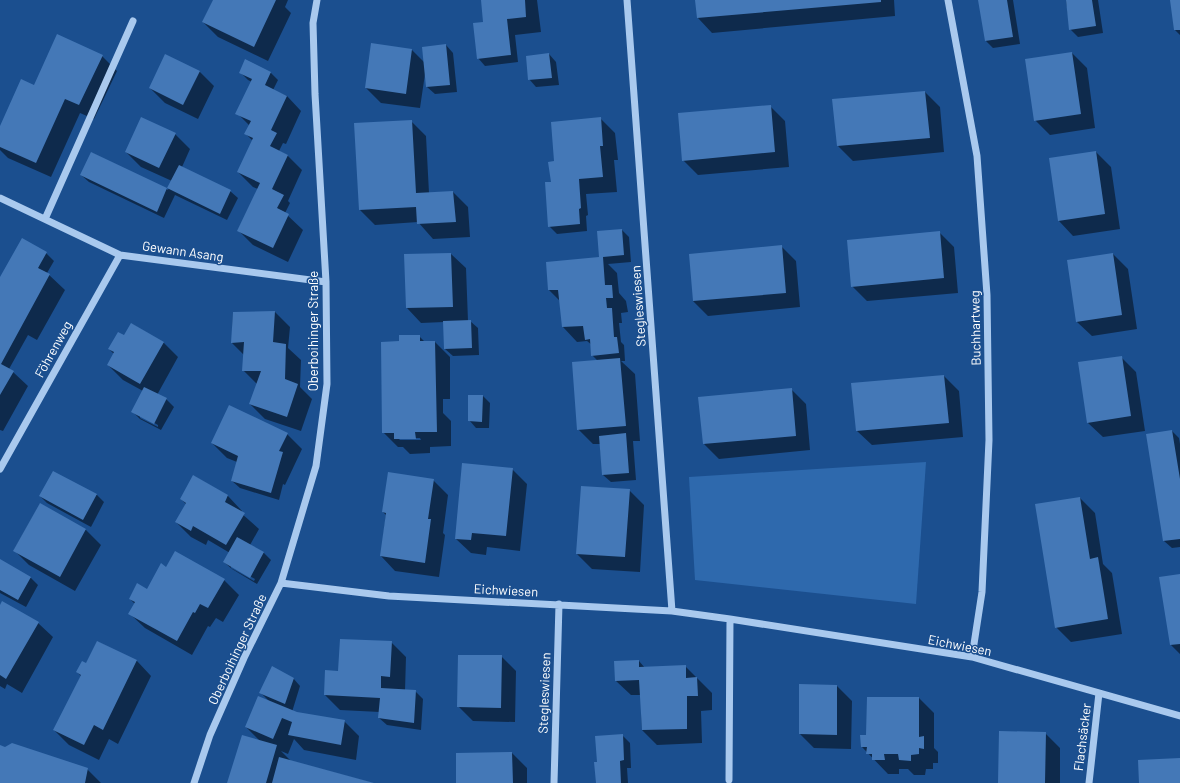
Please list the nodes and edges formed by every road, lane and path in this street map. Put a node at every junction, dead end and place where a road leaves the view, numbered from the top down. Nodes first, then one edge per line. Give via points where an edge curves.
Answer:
1 (317, 0) edge
2 (627, 0) edge
3 (948, 0) edge
4 (133, 22) dead end
5 (0, 198) edge
6 (45, 219) junction
7 (120, 255) junction
8 (326, 282) junction
9 (0, 451) edge
10 (8, 455) junction
11 (0, 469) edge
12 (282, 584) junction
13 (559, 604) junction
14 (672, 611) junction
15 (730, 619) junction
16 (972, 657) junction
17 (1099, 694) junction
18 (1180, 716) edge
19 (729, 780) dead end
20 (194, 783) edge
21 (554, 783) edge
22 (1089, 783) edge

1 - 8 street, Oberboihinger Straße via 313,23 315,94
2 - 14 street, Stegleswiesen
3 - 16 street, Buchhartweg via 977,156 987,295 988,454 982,592
4 - 6 street
5 - 6 street, Gewann Asang
6 - 7 street, Gewann Asang
7 - 8 street, Gewann Asang
7 - 10 street, Föhrenweg
8 - 12 street, Oberboihinger Straße via 327,384 316,466
9 - 10 street
10 - 11 street, Föhrenweg
12 - 13 street, Eichwiesen via 389,596
12 - 20 street, Oberboihinger Straße via 241,665 210,735
13 - 14 street, Eichwiesen
13 - 21 street, Stegleswiesen
14 - 15 street, Eichwiesen
15 - 16 street, Eichwiesen
15 - 19 street
16 - 17 street, Eichwiesen
17 - 18 street, Eichwiesen
17 - 22 street, Flachsäcker

